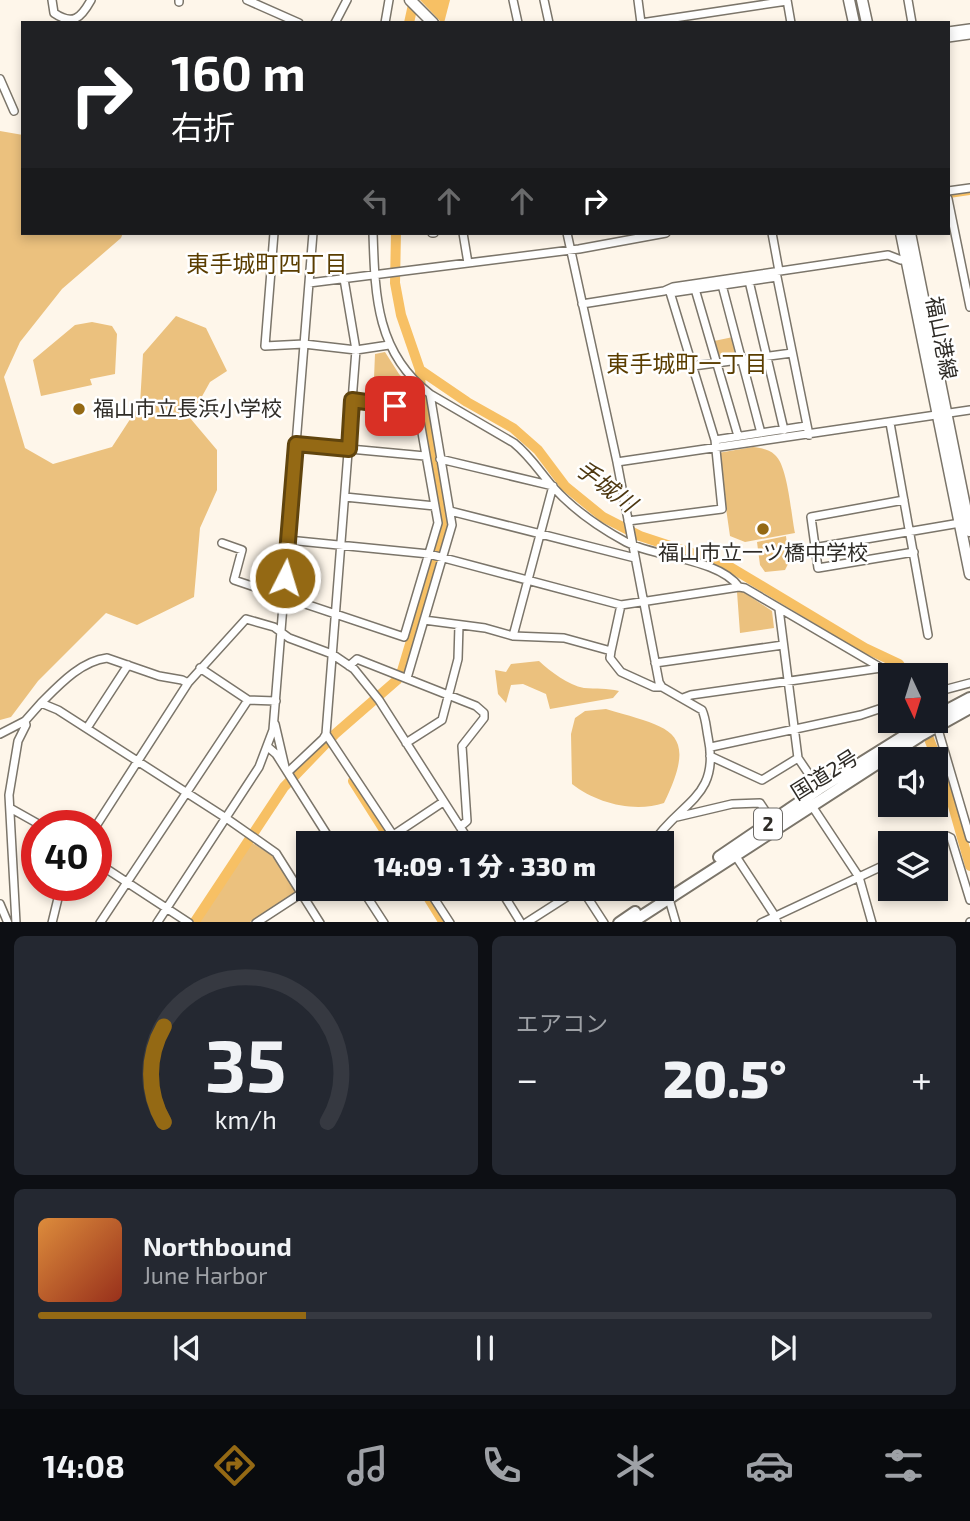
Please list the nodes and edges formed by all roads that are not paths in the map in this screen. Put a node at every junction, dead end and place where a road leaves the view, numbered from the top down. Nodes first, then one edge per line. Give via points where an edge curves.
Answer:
1 (52, 0) edge
2 (91, 0) edge
3 (247, 0) edge
4 (348, 0) edge
5 (389, 0) edge
6 (402, 0) edge
7 (410, 0) edge
8 (513, 0) edge
9 (544, 0) edge
10 (638, 0) edge
11 (849, 0) edge
12 (862, 0) edge
13 (908, 0) edge
14 (787, 1) edge
15 (294, 21) edge
16 (336, 21) edge
17 (385, 21) edge
18 (423, 21) edge
19 (431, 21) edge
20 (518, 21) edge
21 (549, 21) edge
22 (641, 21) edge
23 (654, 21) edge
24 (791, 21) edge
25 (854, 21) edge
26 (867, 21) edge
27 (912, 21) edge
28 (970, 28) edge
29 (950, 31) edge
30 (970, 35) edge
31 (950, 38) edge
32 (0, 79) edge
33 (14, 111) dead end
34 (970, 188) edge
35 (950, 191) edge
36 (950, 209) edge
37 (274, 235) edge
38 (313, 235) edge
39 (373, 235) edge
40 (463, 235) edge
41 (568, 235) edge
42 (654, 235) edge
43 (772, 235) edge
44 (901, 235) edge
45 (909, 235) edge
46 (571, 249) junction
47 (906, 259) junction
48 (468, 263) junction
49 (777, 273) junction
50 (376, 275) junction
51 (344, 279) junction
52 (749, 281) junction
53 (309, 283) junction
54 (722, 285) junction
55 (695, 289) junction
56 (669, 291) junction
57 (582, 304) junction
58 (970, 307) edge
59 (304, 344) junction
60 (389, 345) junction
61 (356, 350) junction
62 (792, 353) junction
63 (767, 357) junction
64 (742, 360) junction
65 (717, 363) junction
66 (693, 366) junction
67 (414, 382) junction
68 (428, 393) junction
69 (352, 400) junction
70 (416, 408) junction
71 (970, 410) edge
72 (942, 414) junction
73 (890, 423) junction
74 (784, 430) junction
75 (807, 430) junction
76 (761, 433) junction
77 (738, 436) junction
78 (296, 444) junction
79 (715, 444) junction
80 (349, 449) junction
81 (425, 456) junction
82 (440, 459) junction
83 (617, 463) junction
84 (553, 486) junction
85 (345, 497) junction
86 (904, 500) junction
87 (435, 506) junction
88 (450, 511) junction
89 (628, 522) junction
90 (960, 523) junction
91 (970, 531) edge
92 (911, 532) junction
93 (540, 534) junction
94 (288, 540) junction
95 (222, 543) dead end
96 (632, 543) junction
97 (341, 545) junction
98 (813, 548) junction
99 (914, 552) junction
100 (431, 554) junction
101 (442, 557) junction
102 (635, 558) junction
103 (970, 574) edge
104 (527, 580) junction
105 (739, 587) junction
106 (284, 597) junction
107 (643, 602) junction
108 (621, 605) junction
109 (779, 609) junction
110 (336, 613) junction
111 (424, 620) junction
112 (459, 625) junction
113 (281, 632) junction
114 (928, 635) dead end
115 (513, 636) junction
116 (783, 645) junction
117 (611, 651) junction
118 (332, 654) junction
119 (655, 663) junction
120 (128, 665) junction
121 (349, 666) junction
122 (878, 666) edge
123 (200, 668) junction
124 (878, 669) edge
125 (403, 677) junction
126 (788, 682) junction
127 (188, 683) junction
128 (970, 683) edge
129 (662, 687) junction
130 (948, 689) edge
131 (450, 696) junction
132 (683, 698) junction
133 (970, 698) edge
134 (248, 699) junction
135 (276, 701) junction
136 (41, 703) junction
137 (970, 708) edge
138 (878, 709) edge
139 (948, 713) edge
140 (948, 717) edge
141 (274, 720) junction
142 (25, 721) junction
143 (87, 728) junction
144 (794, 728) junction
145 (910, 733) edge
146 (911, 733) edge
147 (937, 733) edge
148 (0, 734) edge
149 (330, 738) junction
150 (406, 743) junction
151 (268, 747) junction
152 (711, 747) junction
153 (710, 756) junction
154 (799, 758) junction
155 (138, 762) junction
156 (259, 767) junction
157 (289, 774) junction
158 (819, 789) junction
159 (186, 794) junction
160 (443, 802) junction
161 (812, 806) junction
162 (10, 808) junction
163 (106, 810) edge
164 (21, 814) edge
165 (677, 817) junction
166 (226, 818) junction
167 (772, 821) junction
168 (460, 827) junction
169 (325, 831) edge
170 (387, 831) edge
171 (398, 831) edge
172 (463, 831) edge
173 (663, 831) edge
174 (969, 833) edge
175 (948, 836) edge
176 (735, 855) junction
177 (878, 868) edge
178 (112, 873) edge
179 (859, 877) junction
180 (296, 880) edge
181 (127, 883) junction
182 (674, 891) edge
183 (674, 891) edge
184 (296, 897) edge
185 (970, 900) edge
186 (57, 901) edge
187 (310, 901) edge
188 (370, 901) edge
189 (436, 901) edge
190 (508, 901) edge
191 (559, 901) edge
192 (589, 901) edge
193 (657, 901) edge
194 (660, 901) edge
195 (670, 901) edge
196 (0, 904) edge
197 (167, 908) junction
198 (776, 919) edge
199 (8, 922) edge
200 (16, 922) edge
201 (52, 922) edge
202 (100, 922) edge
203 (157, 922) edge
204 (189, 922) edge
205 (256, 922) edge
206 (320, 922) edge
207 (384, 922) edge
208 (450, 922) edge
209 (523, 922) edge
210 (604, 922) edge
211 (619, 922) edge
212 (631, 922) edge
213 (676, 922) edge
214 (761, 922) edge
215 (872, 922) edge

1 - 2 street via 54,13 72,20 82,15
3 - 15 street
4 - 16 street
5 - 17 street
6 - 18 main road
7 - 19 main road
8 - 20 street
9 - 21 street
10 - 22 street
11 - 25 main road
12 - 26 main road
13 - 27 street
14 - 23 street
14 - 24 street
28 - 29 street
30 - 31 street
32 - 33 street
34 - 35 street
36 - 58 street
37 - 59 street via 265,346
38 - 53 street
39 - 50 street
40 - 48 street
41 - 46 street
42 - 46 street
43 - 49 street
44 - 47 main road, 福山港線
45 - 72 main road, 福山港線
46 - 48 street
46 - 57 street
47 - 49 street via 888,255
47 - 72 main road, 福山港線
48 - 50 street
49 - 52 street
49 - 56 street
49 - 62 street
50 - 51 street
50 - 60 street via 376,299
51 - 53 street
51 - 61 street
52 - 54 street
52 - 63 street
53 - 59 street
54 - 55 street
54 - 64 street
55 - 56 street
55 - 65 street
56 - 57 street
56 - 66 street
57 - 83 street
59 - 61 street
59 - 78 street
60 - 61 street
60 - 67 street
61 - 69 street
62 - 63 street
62 - 75 street
63 - 64 street
63 - 74 street
64 - 65 street
64 - 76 street
65 - 66 street
65 - 77 street
66 - 79 street
67 - 68 street
67 - 70 street
68 - 82 street
68 - 84 street via 514,443
69 - 70 street
69 - 80 street
70 - 81 street
71 - 72 street
72 - 73 street
72 - 90 main road, 福山港線
72 - 91 main road, 福山港線
73 - 75 street
73 - 86 street
74 - 75 street
74 - 76 street
75 - 79 street
76 - 77 street
77 - 79 street
78 - 80 street
78 - 94 street
79 - 83 street
79 - 89 street via 723,509
80 - 81 street
80 - 85 street
81 - 87 street
82 - 84 street
82 - 88 street
83 - 89 street
84 - 93 street
84 - 96 street via 580,512
85 - 87 street
85 - 97 street
86 - 92 street
86 - 98 street via 811,517
87 - 100 street via 438,523
88 - 93 street
88 - 101 street via 452,525
89 - 96 street
90 - 92 street
90 - 103 main road, 福山港線
92 - 98 street
92 - 99 street
93 - 102 street
93 - 104 street
94 - 97 street
94 - 106 street
95 - 106 street via 242,550 234,580
96 - 102 street
96 - 105 street via 711,569
97 - 100 street
97 - 110 street
98 - 99 street via 818,568
99 - 114 street
100 - 101 street
100 - 110 street via 404,637
101 - 104 street
101 - 111 street
102 - 107 street
104 - 108 street
104 - 115 street
105 - 107 street
105 - 109 street
106 - 110 street
106 - 113 street
107 - 108 street
107 - 119 street
108 - 117 street
109 - 116 street
109 - 122 street
110 - 118 street
111 - 112 street
111 - 125 street
112 - 115 street
112 - 131 street
113 - 118 street
113 - 123 street via 246,619
113 - 135 street
115 - 117 street via 564,638
116 - 119 street
116 - 126 street
117 - 129 street via 610,658 621,672
118 - 121 street
118 - 149 street
119 - 129 street
120 - 127 street
120 - 136 street via 107,658 87,664
120 - 143 street
121 - 125 street via 357,659
121 - 150 street via 377,697
123 - 127 street
123 - 134 street
124 - 126 street
125 - 131 street
126 - 132 street
126 - 144 street
127 - 155 street
128 - 130 street
129 - 132 street
131 - 150 street via 442,720
131 - 168 street via 476,706 485,715 462,746 467,821
132 - 152 street via 702,709
133 - 139 highway, 国道2号 / 2
134 - 135 street
134 - 159 street
135 - 141 street
136 - 142 street
136 - 143 street
137 - 140 highway, 国道2号 / 2
138 - 144 street
141 - 151 street
141 - 157 street
142 - 148 street
142 - 162 street via 15,755
143 - 155 street
144 - 152 street
144 - 154 street
145 - 158 highway, 国道2号 / 2
146 - 161 highway, 国道2号 / 2
147 - 174 street
149 - 157 street via 323,739
149 - 170 street
150 - 160 street
151 - 156 street
151 - 157 street
152 - 153 street
153 - 154 street via 762,780
153 - 165 street via 702,790
154 - 158 street
155 - 159 street
155 - 163 street
156 - 157 street via 268,761
156 - 166 street
157 - 169 street
158 - 167 highway, 国道2号 / 2
159 - 166 street
159 - 181 street
160 - 168 street
160 - 171 street
161 - 176 highway, 国道2号 / 2
161 - 179 street
162 - 164 street
162 - 200 street
165 - 167 street via 732,803 760,803
165 - 173 street
166 - 180 street via 275,853
166 - 197 street
167 - 182 highway, 国道2号 / 2
168 - 172 street
175 - 185 street
176 - 183 highway, 国道2号 / 2
176 - 198 street
177 - 179 street
178 - 181 street
179 - 198 street
179 - 215 street
181 - 197 street
181 - 202 street
184 - 205 street
186 - 201 street
187 - 206 street
188 - 207 street
189 - 208 street
190 - 209 street
191 - 209 street
192 - 210 street
193 - 211 highway, 国道2号 / 2
194 - 212 highway, 国道2号 / 2
195 - 213 street
196 - 199 street
197 - 203 street
197 - 204 street
198 - 214 street

